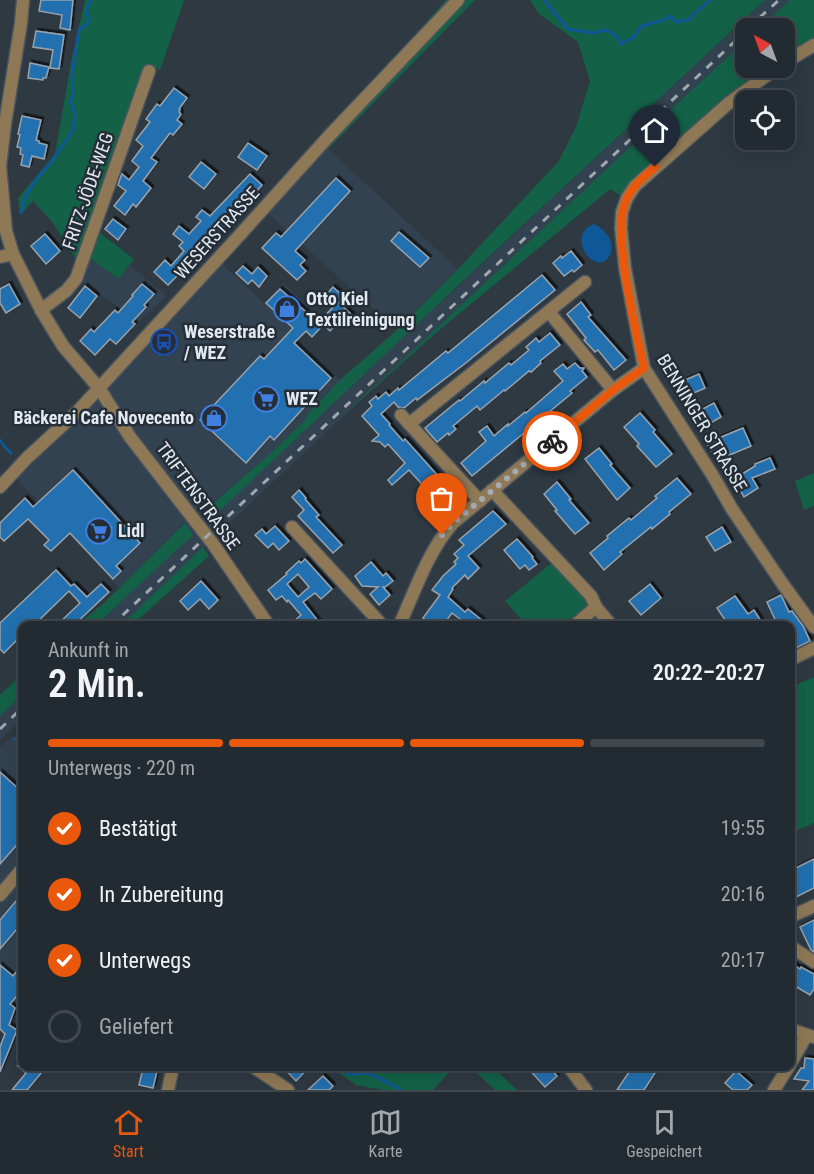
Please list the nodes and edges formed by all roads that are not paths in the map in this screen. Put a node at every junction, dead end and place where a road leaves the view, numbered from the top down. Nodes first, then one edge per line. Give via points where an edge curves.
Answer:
1 (23, 0) edge
2 (458, 0) edge
3 (814, 45) edge
4 (795, 56) edge
5 (149, 71) dead end
6 (764, 78) edge
7 (13, 254) junction
8 (0, 257) edge
9 (585, 282) dead end
10 (41, 310) junction
11 (549, 312) junction
12 (644, 368) junction
13 (99, 388) junction
14 (613, 390) junction
15 (0, 487) edge
16 (492, 490) junction
17 (480, 501) junction
18 (292, 527) dead end
19 (596, 606) junction
20 (263, 621) edge
21 (378, 621) edge
22 (401, 621) edge
23 (580, 621) edge
24 (608, 621) edge
25 (814, 627) edge
26 (814, 648) edge
27 (795, 658) edge
28 (18, 874) edge
29 (0, 895) edge
30 (814, 906) edge
31 (795, 915) edge
32 (795, 949) edge
33 (814, 962) edge
34 (795, 1031) edge
35 (810, 1036) edge
36 (795, 1058) edge
37 (172, 1071) edge
38 (260, 1071) edge
39 (572, 1071) edge
40 (786, 1071) edge
41 (168, 1090) edge
42 (288, 1090) edge
43 (586, 1090) edge
44 (774, 1090) edge

1 - 7 street, TRIFTENSTRASSE via 0,166 6,231
2 - 13 street, WESERSTRASSE via 328,136
3 - 4 street
5 - 10 street, FRITZ-JÖDE-WEG via 76,279
6 - 12 street, BENNINGER STRASSE via 722,109 635,186 627,198 621,228
7 - 8 street
7 - 10 street, TRIFTENSTRASSE
9 - 11 street
10 - 13 street, TRIFTENSTRASSE via 63,346
11 - 14 street
11 - 17 street via 405,420
12 - 14 street
12 - 25 street, BENNINGER STRASSE via 732,509
13 - 15 street, WESERSTRASSE
13 - 20 street, TRIFTENSTRASSE via 130,437 213,544
14 - 16 street
16 - 17 street
16 - 19 street
17 - 22 street via 442,535
18 - 21 street
19 - 23 street
19 - 24 street
26 - 27 street
28 - 29 street
30 - 31 street
32 - 33 street
34 - 35 street
35 - 36 street
37 - 41 street
38 - 42 street
39 - 43 street
40 - 44 street

